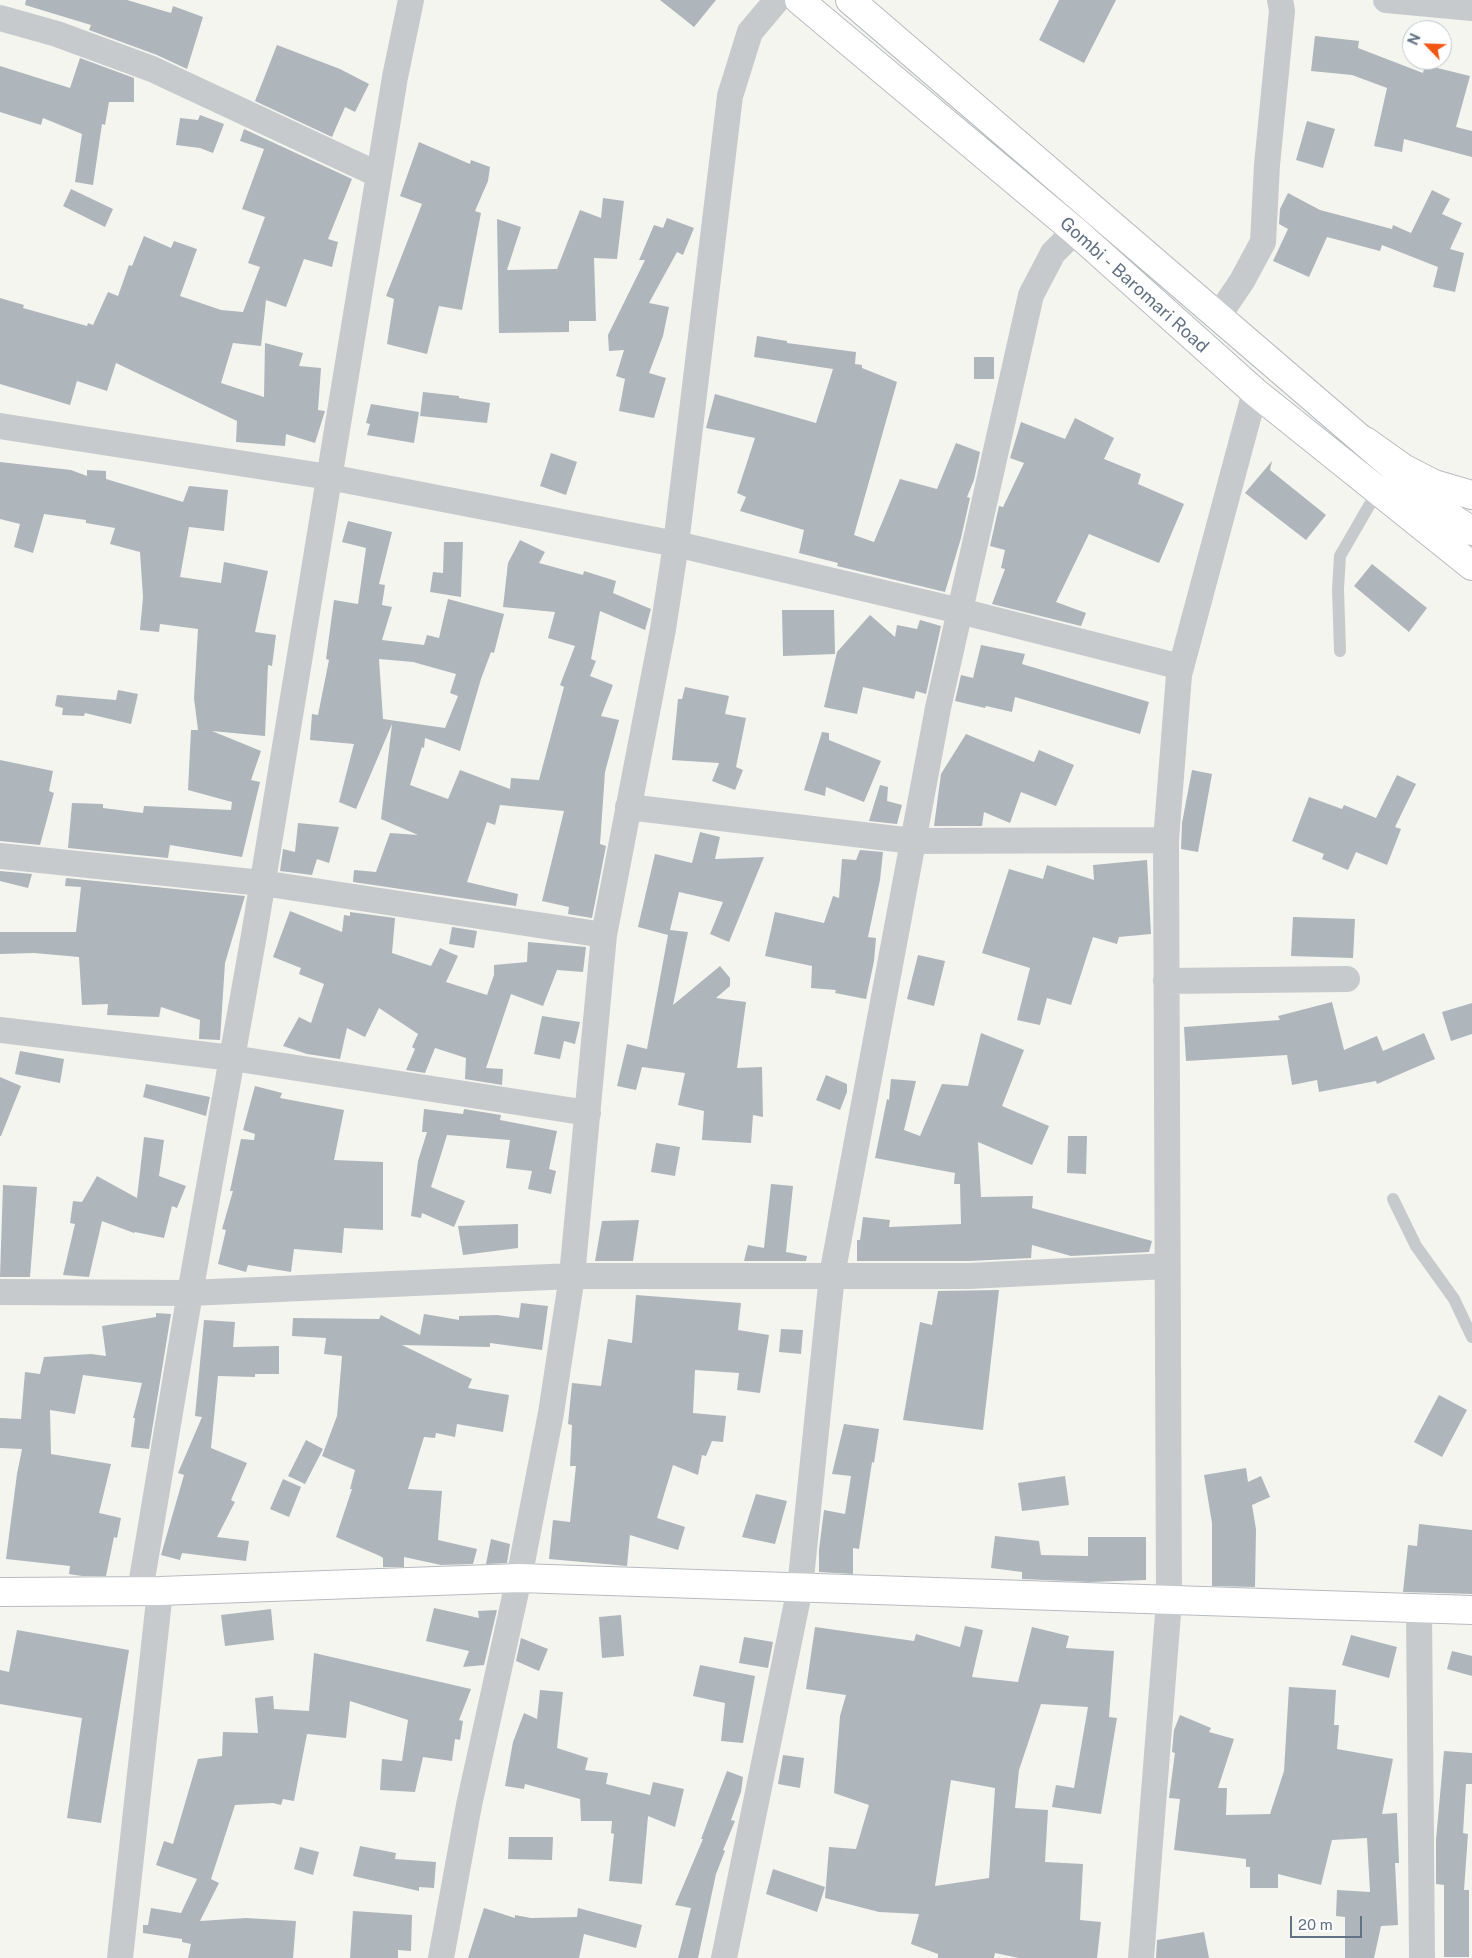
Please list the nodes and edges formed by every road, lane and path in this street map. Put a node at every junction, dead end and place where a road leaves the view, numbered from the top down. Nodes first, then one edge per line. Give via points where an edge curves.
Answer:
1 (411, 0) edge
2 (777, 0) edge
3 (800, 0) edge
4 (850, 0) edge
5 (1280, 0) edge
6 (1386, 0) edge
7 (1472, 8) edge
8 (0, 18) edge
9 (379, 175) junction
10 (1075, 231) junction
11 (1218, 315) junction
12 (1255, 392) junction
13 (0, 426) edge
14 (1365, 442) junction
15 (329, 477) junction
16 (1377, 492) junction
17 (1472, 495) edge
18 (1472, 531) edge
19 (676, 544) junction
20 (1472, 566) edge
21 (960, 611) junction
22 (1340, 651) dead end
23 (1181, 667) junction
24 (628, 807) junction
25 (1166, 840) junction
26 (913, 841) junction
27 (0, 856) edge
28 (262, 883) junction
29 (604, 934) junction
30 (1348, 979) dead end
31 (1166, 981) junction
32 (0, 1030) edge
33 (232, 1058) junction
34 (588, 1113) junction
35 (1393, 1199) dead end
36 (1167, 1266) junction
37 (832, 1275) junction
38 (572, 1276) junction
39 (0, 1292) edge
40 (190, 1293) junction
41 (1472, 1337) edge
42 (519, 1578) junction
43 (800, 1588) junction
44 (150, 1591) junction
45 (0, 1592) edge
46 (1169, 1601) junction
47 (1419, 1609) junction
48 (1472, 1610) edge
49 (120, 1958) edge
50 (441, 1958) edge
51 (724, 1958) edge
52 (1140, 1958) edge
53 (1422, 1958) edge

1 - 9 street
2 - 19 street via 750,32 730,96
3 - 10 main road, Gombi - Baromari Road
4 - 11 main road, Gombi - Baromari Road
5 - 11 street via 1282,12 1263,242 1242,281
6 - 7 street
8 - 9 street via 57,34 152,69
9 - 15 street
10 - 12 main road, Gombi - Baromari Road
10 - 21 street via 1053,253 1031,295
11 - 14 main road, Gombi - Baromari Road
12 - 16 main road, Gombi - Baromari Road
12 - 23 street
13 - 15 street
14 - 17 main road via 1434,484
14 - 18 main road, Gombi - Baromari Road
15 - 19 street
15 - 28 street
16 - 20 main road, Gombi - Baromari Road
16 - 22 lane via 1340,556
19 - 21 street
19 - 24 street
21 - 23 street
21 - 26 street
23 - 25 street
24 - 26 street
24 - 29 street
25 - 26 street
25 - 31 street
26 - 37 street
27 - 28 street
28 - 29 street
28 - 33 street
29 - 34 street
30 - 31 street
31 - 36 street
32 - 33 street
33 - 34 street
33 - 40 street
34 - 38 street
35 - 41 lane via 1416,1246 1454,1299
36 - 37 street via 969,1276
36 - 46 street
37 - 38 street
37 - 43 street
38 - 40 street
38 - 42 street via 551,1413
39 - 40 street
40 - 44 street
42 - 43 main road
42 - 44 main road
42 - 50 street via 469,1806
43 - 46 main road
43 - 51 street
44 - 45 main road
44 - 49 street
46 - 47 main road
46 - 52 street
47 - 48 main road
47 - 53 street

